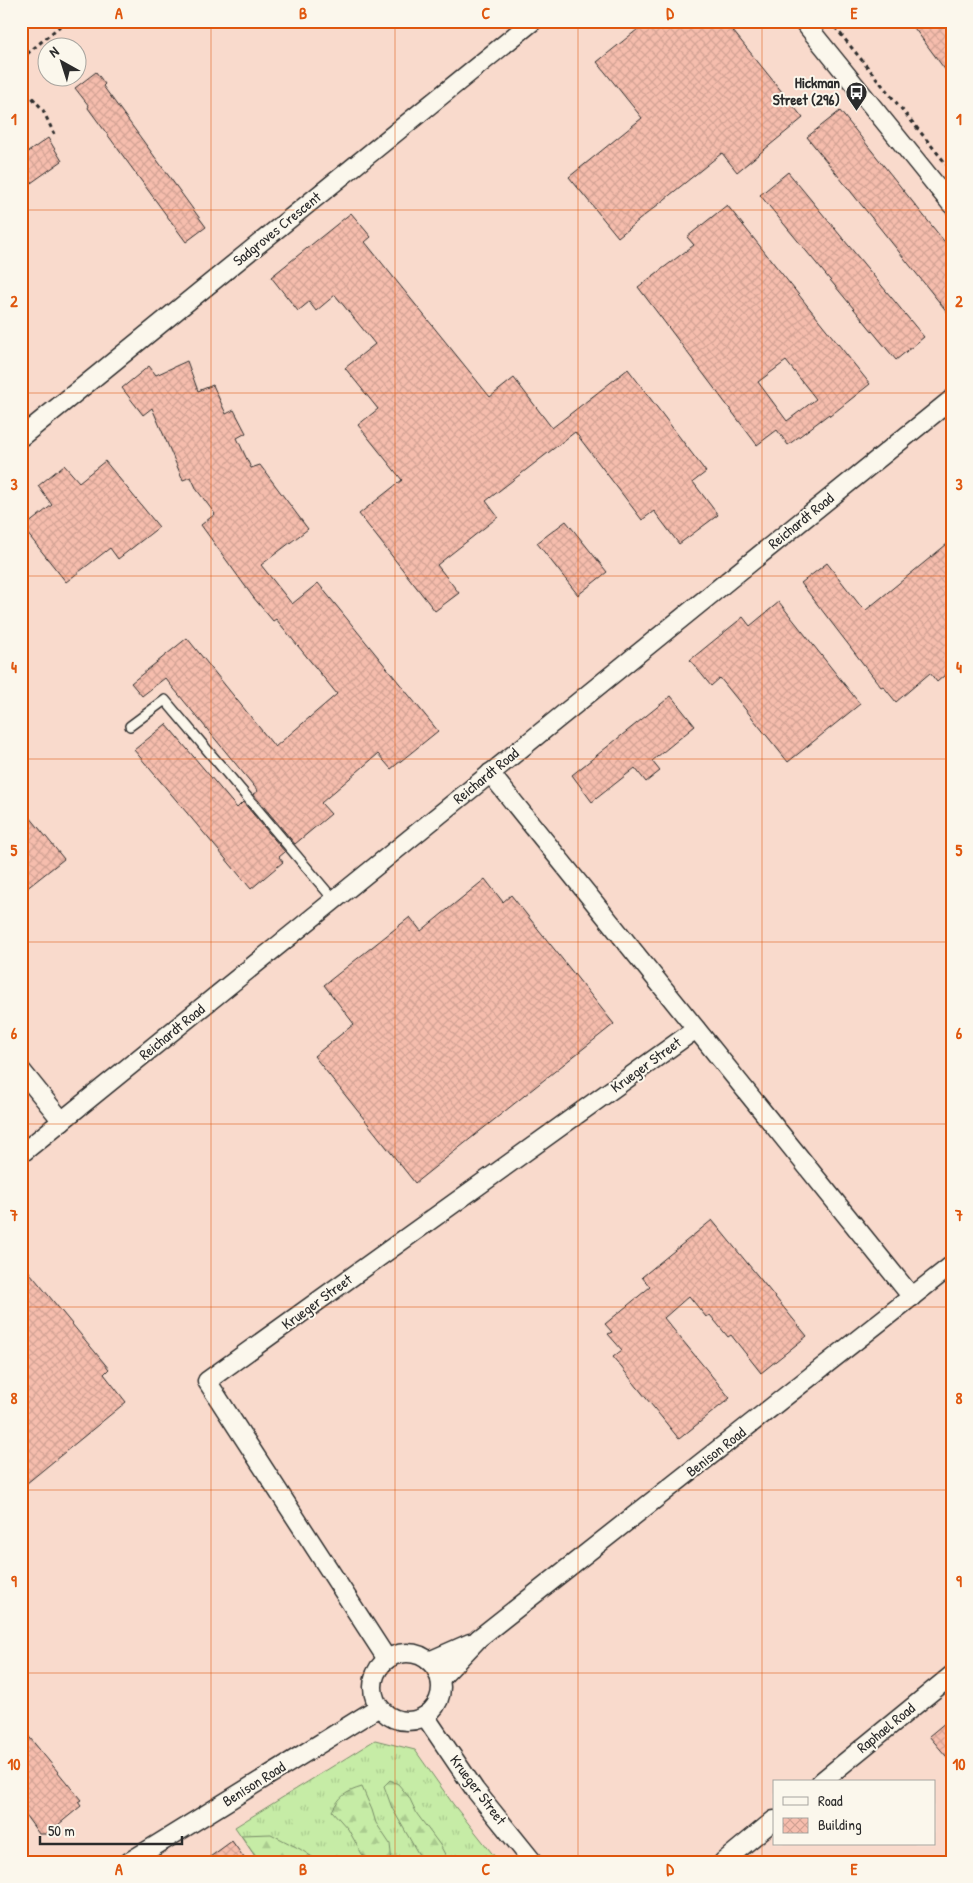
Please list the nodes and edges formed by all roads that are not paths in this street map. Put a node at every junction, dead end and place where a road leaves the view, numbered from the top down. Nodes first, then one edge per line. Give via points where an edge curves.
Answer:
1 (533, 21) edge
2 (803, 21) edge
3 (952, 205) edge
4 (952, 399) edge
5 (21, 437) edge
6 (130, 726) dead end
7 (490, 773) junction
8 (334, 900) junction
9 (696, 1029) junction
10 (21, 1070) edge
11 (62, 1121) junction
12 (21, 1154) edge
13 (952, 1265) edge
14 (912, 1297) junction
15 (480, 1638) junction
16 (387, 1659) junction
17 (429, 1661) junction
18 (952, 1675) edge
19 (440, 1679) junction
20 (378, 1707) junction
21 (425, 1716) junction
22 (823, 1780) edge
23 (773, 1821) edge
24 (137, 1860) edge
25 (533, 1862) edge
26 (723, 1862) edge

1 - 5 street, Sadgroves Crescent
2 - 3 street
4 - 7 street, Reichardt Road
6 - 8 lane via 164,700
7 - 8 street, Reichardt Road
7 - 9 street
8 - 11 street, Reichardt Road
9 - 14 street
9 - 16 street, Krueger Street via 207,1381
10 - 11 street
11 - 12 street, Reichardt Road
13 - 14 street, Benison Road
14 - 15 street, Benison Road
15 - 17 street, Benison Road
15 - 19 street, Benison Road
16 - 17 street via 408,1653
16 - 20 street via 374,1676 372,1687
17 - 19 street
18 - 22 street, Raphael Road
19 - 21 street via 438,1700
20 - 21 street via 395,1720 415,1720
20 - 24 street, Benison Road
21 - 25 street, Krueger Street via 475,1790
23 - 26 street

